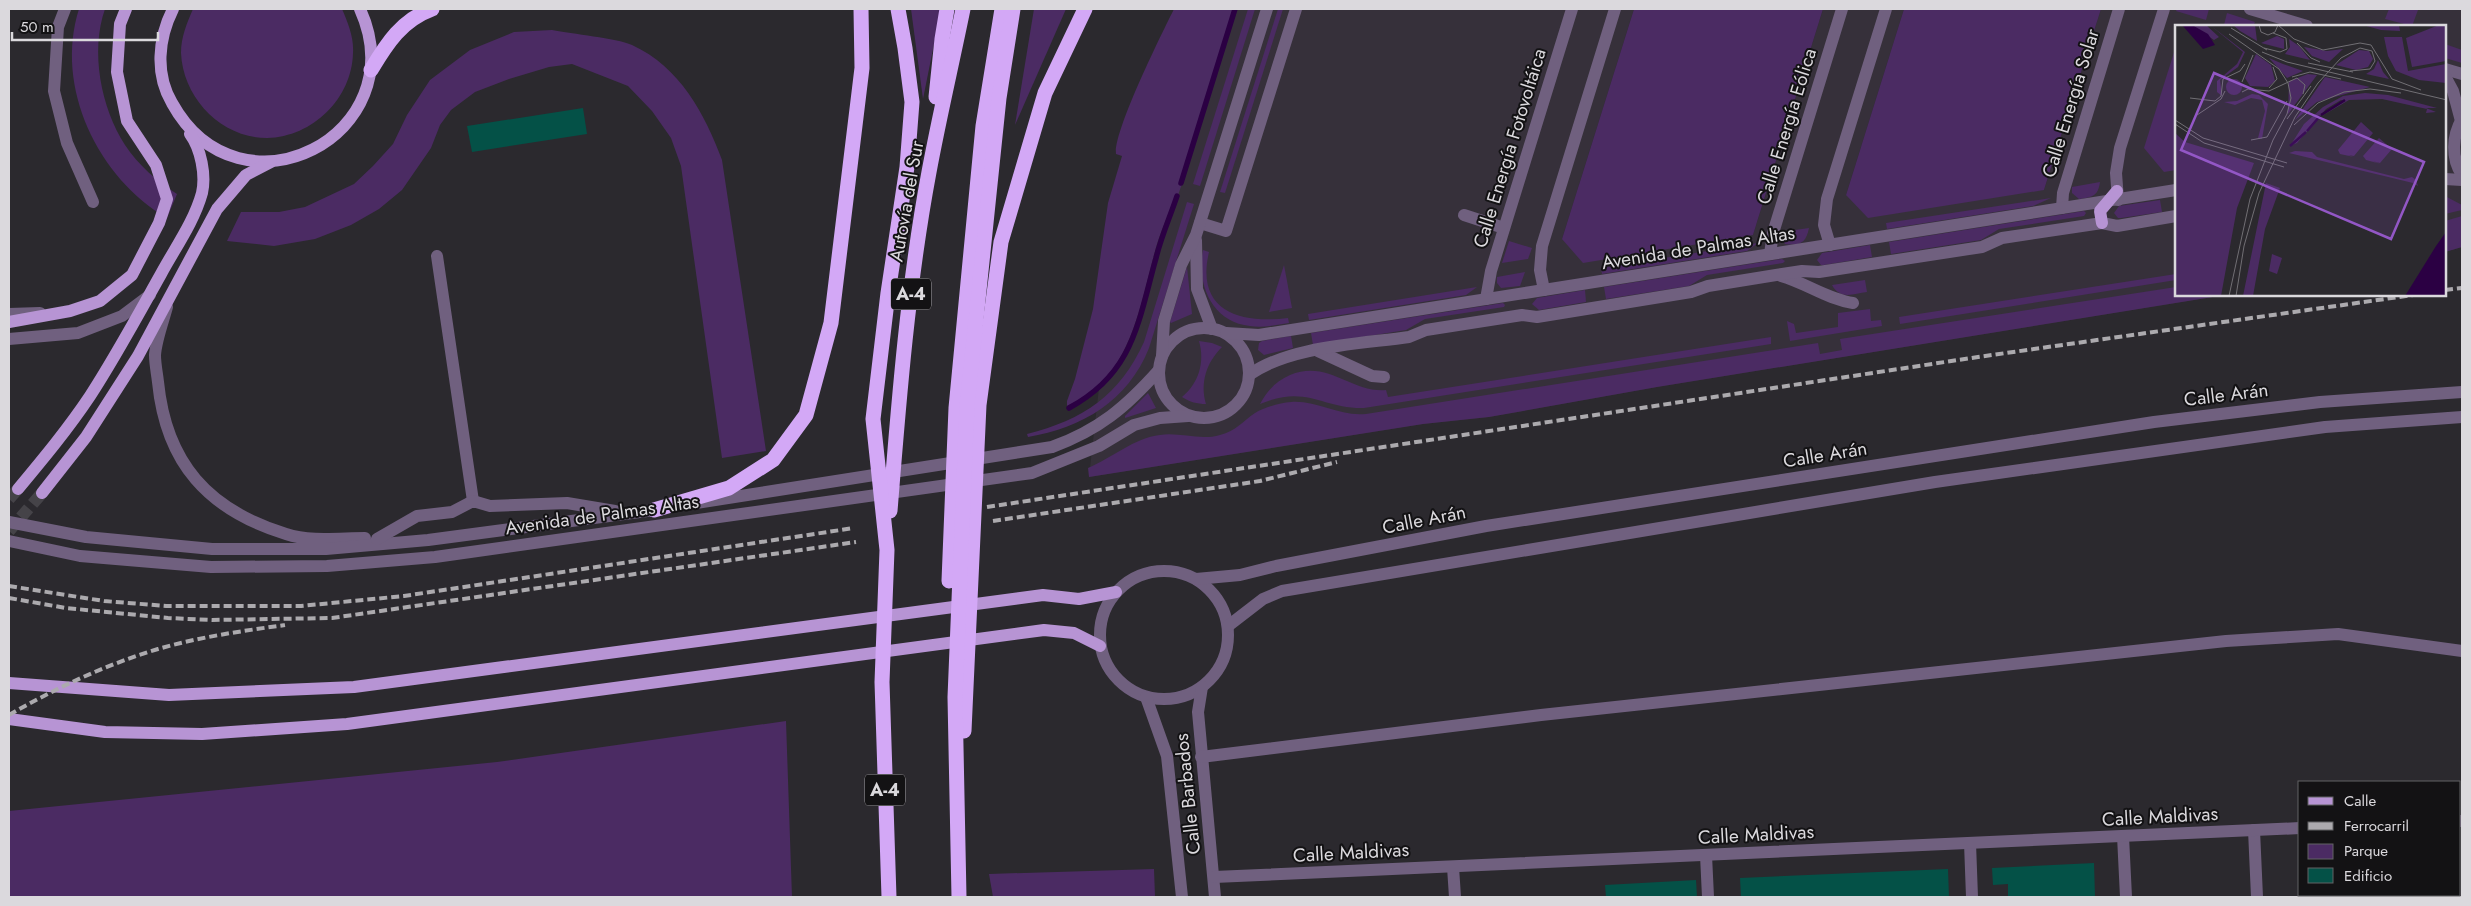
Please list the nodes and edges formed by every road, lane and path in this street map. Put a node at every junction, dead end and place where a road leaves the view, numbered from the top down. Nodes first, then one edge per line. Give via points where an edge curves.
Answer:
1 (65, 9) edge
2 (126, 9) edge
3 (173, 9) edge
4 (360, 9) edge
5 (432, 9) edge
6 (861, 9) edge
7 (898, 9) edge
8 (947, 9) edge
9 (963, 9) edge
10 (1002, 9) edge
11 (1014, 9) edge
12 (1085, 9) edge
13 (1267, 9) edge
14 (1296, 9) edge
15 (1572, 9) edge
16 (1615, 9) edge
17 (1842, 9) edge
18 (1886, 9) edge
19 (2119, 9) edge
20 (2164, 9) edge
21 (2250, 9) edge
22 (2304, 25) edge
23 (2446, 69) edge
24 (370, 70) junction
25 (2462, 74) edge
26 (2446, 78) edge
27 (2462, 120) edge
28 (182, 122) junction
29 (2450, 140) edge
30 (271, 162) junction
31 (929, 173) junction
32 (2462, 175) edge
33 (2446, 179) edge
34 (2462, 180) edge
35 (2175, 190) edge
36 (2114, 197) junction
37 (93, 202) dead end
38 (2062, 208) junction
39 (1464, 215) dead end
40 (2175, 216) edge
41 (2102, 223) junction
42 (1504, 228) junction
43 (1825, 228) junction
44 (1198, 229) junction
45 (1830, 244) junction
46 (1813, 248) junction
47 (1770, 254) junction
48 (437, 256) dead end
49 (1802, 271) junction
50 (1776, 275) junction
51 (1541, 276) junction
52 (1544, 290) junction
53 (1531, 292) junction
54 (150, 294) junction
55 (169, 299) junction
56 (1486, 299) junction
57 (1853, 303) dead end
58 (70, 312) junction
59 (9, 314) edge
60 (1522, 315) junction
61 (9, 322) edge
62 (1212, 329) junction
63 (1226, 333) junction
64 (9, 339) edge
65 (1318, 351) junction
66 (1162, 356) junction
67 (1158, 370) junction
68 (1249, 375) junction
69 (1384, 377) dead end
70 (2462, 392) edge
71 (967, 406) junction
72 (1188, 416) junction
73 (2462, 417) edge
74 (18, 489) tunnel mouth
75 (42, 493) tunnel mouth
76 (473, 501) junction
77 (654, 510) junction
78 (627, 513) junction
79 (9, 522) edge
80 (376, 539) junction
81 (428, 540) junction
82 (9, 541) edge
83 (887, 550) junction
84 (1196, 579) junction
85 (1116, 592) junction
86 (1228, 626) junction
87 (1100, 646) junction
88 (2462, 651) edge
89 (9, 682) edge
90 (1202, 687) junction
91 (1146, 697) junction
92 (9, 719) edge
93 (1202, 757) junction
94 (2298, 828) edge
95 (2254, 830) junction
96 (2123, 836) junction
97 (1970, 843) junction
98 (1706, 855) junction
99 (1453, 866) junction
100 (1214, 877) junction
101 (888, 897) edge
102 (958, 897) edge
103 (1182, 897) edge
104 (1215, 897) edge
105 (1454, 897) edge
106 (1708, 897) edge
107 (1972, 897) edge
108 (2126, 897) edge
109 (2257, 897) edge

1 - 37 street via 58,26 54,91 67,143
2 - 58 main road via 120,24 117,72 127,121 156,165 167,199 159,223 132,275 100,301
3 - 28 main road via 164,26 160,59 166,92
4 - 24 main road via 370,39
5 - 24 highway via 417,14 392,36
6 - 77 highway via 862,68 831,323 806,416 773,460 729,488
7 - 83 highway via 912,102 907,167 873,419
8 - 31 highway
9 - 31 highway, Autovía del Sur / A-4
10 - 71 highway via 984,126
11 - 71 highway via 999,98
12 - 71 highway via 1045,93 1001,242
13 - 44 street
14 - 44 street via 1226,231
15 - 42 street, Calle Energía Fotovoltáica
16 - 51 street via 1542,246
17 - 47 street, Calle Energía Eólica via 1773,233
18 - 43 street via 1827,198
19 - 38 street, Calle Energía Solar via 2063,193
20 - 36 street via 2120,148
21 - 22 street
23 - 25 street
24 - 30 main road via 363,98 348,123 326,143 300,156
26 - 27 street
27 - 29 street
28 - 30 main road via 207,145 237,159
28 - 54 main road via 196,142 202,167 202,190 188,226
29 - 32 street
30 - 55 main road via 246,175 217,209
31 - 83 highway, Autovía del Sur / A-4 via 910,297
33 - 34 street
35 - 36 street, Avenida de Palmas Altas
36 - 38 street, Avenida de Palmas Altas
36 - 41 main road via 2100,211
38 - 45 street, Avenida de Palmas Altas
39 - 42 street
40 - 41 street via 2117,226
41 - 49 street via 2002,238 1982,247 1819,272
42 - 56 street, Calle Energía Fotovoltáica
43 - 45 street
43 - 46 street
44 - 62 street via 1195,281
44 - 66 street via 1181,265 1164,321
45 - 46 street, Avenida de Palmas Altas
46 - 47 street, Avenida de Palmas Altas
46 - 49 street via 1803,255
47 - 52 street, Avenida de Palmas Altas
48 - 76 street
49 - 50 street
50 - 57 street via 1795,280 1839,301
50 - 60 street via 1537,317
51 - 52 street
51 - 53 street
52 - 53 street, Avenida de Palmas Altas
53 - 56 street, Avenida de Palmas Altas
53 - 60 street via 1522,301
54 - 64 street via 122,316 78,333
54 - 74 main road via 89,397
55 - 75 main road via 138,356 86,437
55 - 80 street via 155,354 160,409 168,433 193,477 211,496 234,512 287,535
56 - 63 street, Avenida de Palmas Altas via 1259,335
58 - 59 street
58 - 61 main road
60 - 65 street
62 - 63 street
62 - 66 street via 1182,333
63 - 68 street via 1241,347
65 - 68 street via 1276,360
65 - 69 street via 1372,376
66 - 67 street
67 - 72 street via 1163,393 1177,410
67 - 77 street, Avenida de Palmas Altas via 1102,424 1078,438 1052,447
68 - 72 street via 1243,395 1229,411 1209,418
70 - 84 street, Calle Arán via 2320,402 2154,422 1486,526 1240,575
71 - 102 highway via 956,670
72 - 82 street, Avenida de Palmas Altas via 1160,418 1134,425 1099,446 1032,472 435,557 327,566 211,567 80,556
73 - 86 street via 2325,427 1935,482 1282,591 1263,599
76 - 78 street via 490,506 567,503
76 - 80 street via 452,512 417,516
77 - 78 street, Avenida de Palmas Altas
78 - 81 street, Avenida de Palmas Altas
79 - 81 street, Avenida de Palmas Altas via 86,537 212,549 326,549
80 - 81 street
83 - 101 highway, A-4 via 882,682
84 - 85 street via 1168,571 1140,575
84 - 86 street via 1218,599
85 - 87 street via 1105,609 1100,627
85 - 89 main road via 1079,599 1043,595 354,687 169,695
86 - 90 street via 1227,649 1218,670
87 - 91 street via 1109,669 1119,681
87 - 92 main road via 1074,633 1044,630 347,724 202,734 105,732
88 - 93 street via 2338,634 2226,641 1551,714
90 - 91 street via 1175,699
90 - 93 street, Calle Barbados via 1198,712
91 - 103 street, Calle Barbados via 1167,756
93 - 100 street, Calle Barbados
94 - 95 street, Calle Maldivas
95 - 96 street, Calle Maldivas
95 - 109 street
96 - 97 street, Calle Maldivas
96 - 108 street
97 - 98 street, Calle Maldivas
97 - 107 street
98 - 99 street, Calle Maldivas
98 - 106 street
99 - 100 street, Calle Maldivas
99 - 105 street
100 - 104 street, Calle Barbados

